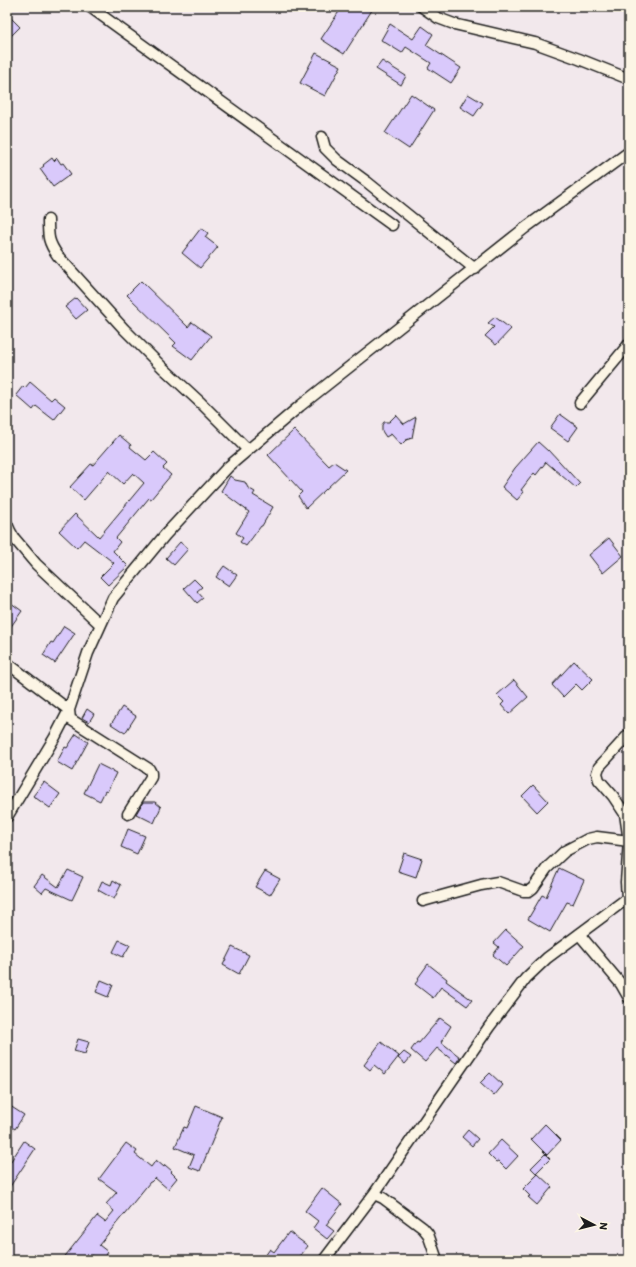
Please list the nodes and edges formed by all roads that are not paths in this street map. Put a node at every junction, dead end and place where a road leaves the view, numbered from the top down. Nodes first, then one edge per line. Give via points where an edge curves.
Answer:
1 (90, 7) edge
2 (422, 7) edge
3 (629, 79) edge
4 (322, 137) dead end
5 (629, 152) edge
6 (48, 220) dead end
7 (392, 225) dead end
8 (475, 269) junction
9 (629, 344) edge
10 (580, 403) dead end
11 (248, 450) junction
12 (7, 524) edge
13 (100, 624) junction
14 (7, 663) edge
15 (69, 710) junction
16 (629, 734) edge
17 (128, 814) dead end
18 (627, 815) edge
19 (7, 817) edge
20 (629, 841) edge
21 (628, 898) edge
22 (423, 900) dead end
23 (578, 934) junction
24 (629, 998) edge
25 (374, 1194) junction
26 (324, 1260) edge
27 (437, 1260) edge

1 - 7 street
2 - 3 street via 438,18 454,24 536,43
4 - 8 street via 325,148 337,160
5 - 8 street via 525,228
6 - 11 street via 50,245 58,256 124,329
8 - 11 street
9 - 10 street
11 - 13 street via 228,467 165,535 113,598
12 - 13 street via 14,538 36,564
13 - 15 street
14 - 15 street
15 - 17 street via 70,719 149,770 151,777
15 - 19 street
16 - 18 street via 599,767 597,773 599,780
18 - 20 street
20 - 21 street via 626,882
20 - 22 street via 596,837 588,839 565,851 528,891 498,882
21 - 23 street
23 - 24 street
23 - 25 street via 526,978 489,1027
25 - 26 street
25 - 27 street via 423,1228 428,1234

